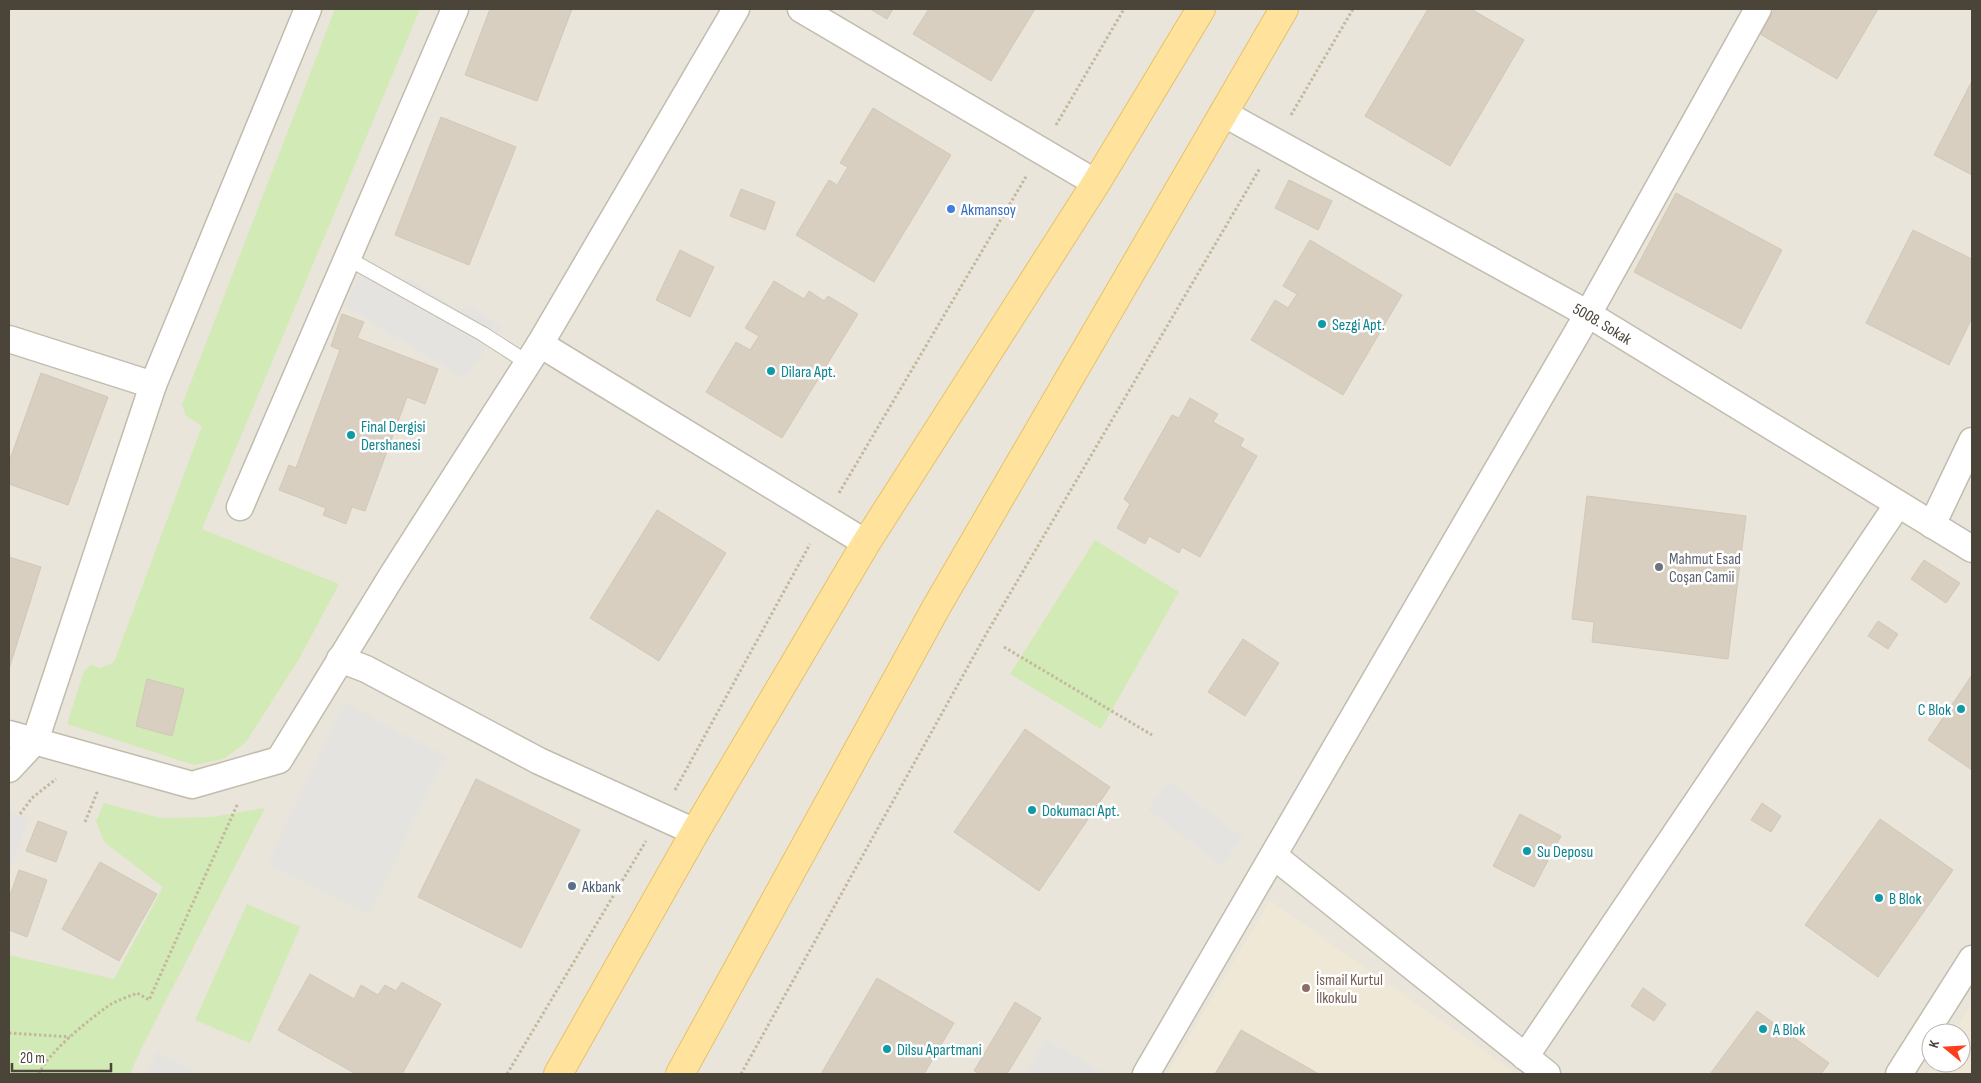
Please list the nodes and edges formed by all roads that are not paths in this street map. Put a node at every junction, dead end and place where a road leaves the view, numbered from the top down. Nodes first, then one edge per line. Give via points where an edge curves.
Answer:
1 (308, 9) edge
2 (455, 9) edge
3 (736, 9) edge
4 (801, 9) edge
5 (1201, 9) edge
6 (1284, 9) edge
7 (1758, 9) edge
8 (1222, 113) junction
9 (1096, 183) junction
10 (347, 258) junction
11 (1588, 314) junction
12 (9, 339) edge
13 (534, 353) junction
14 (153, 385) junction
15 (1972, 441) edge
16 (1898, 504) junction
17 (240, 507) dead end
18 (1932, 525) junction
19 (866, 543) junction
20 (1972, 549) edge
21 (340, 660) junction
22 (9, 734) edge
23 (35, 741) junction
24 (9, 769) edge
25 (695, 832) junction
26 (1274, 856) junction
27 (1972, 959) edge
28 (1525, 1057) junction
29 (558, 1074) edge
30 (680, 1074) edge
31 (1146, 1074) edge
32 (1547, 1074) edge
33 (1899, 1074) edge

1 - 14 street
2 - 10 street
3 - 13 street
4 - 9 street
5 - 9 main road
6 - 8 main road
7 - 11 street
8 - 11 street, 5008. Sokak
8 - 30 main road via 936,606
9 - 19 main road
10 - 13 lane via 483,334
10 - 17 street
11 - 16 street, 5008. Sokak
11 - 26 street
12 - 14 street
13 - 19 street
13 - 21 street
14 - 23 street
15 - 18 street
16 - 18 street, 5008. Sokak
16 - 28 street
18 - 20 street, 5008. Sokak
19 - 25 main road
21 - 23 street via 279,760 192,785
21 - 25 street via 366,669 539,762
22 - 23 street
23 - 24 street
25 - 29 main road
26 - 28 street
26 - 31 street
27 - 33 street
28 - 32 street

